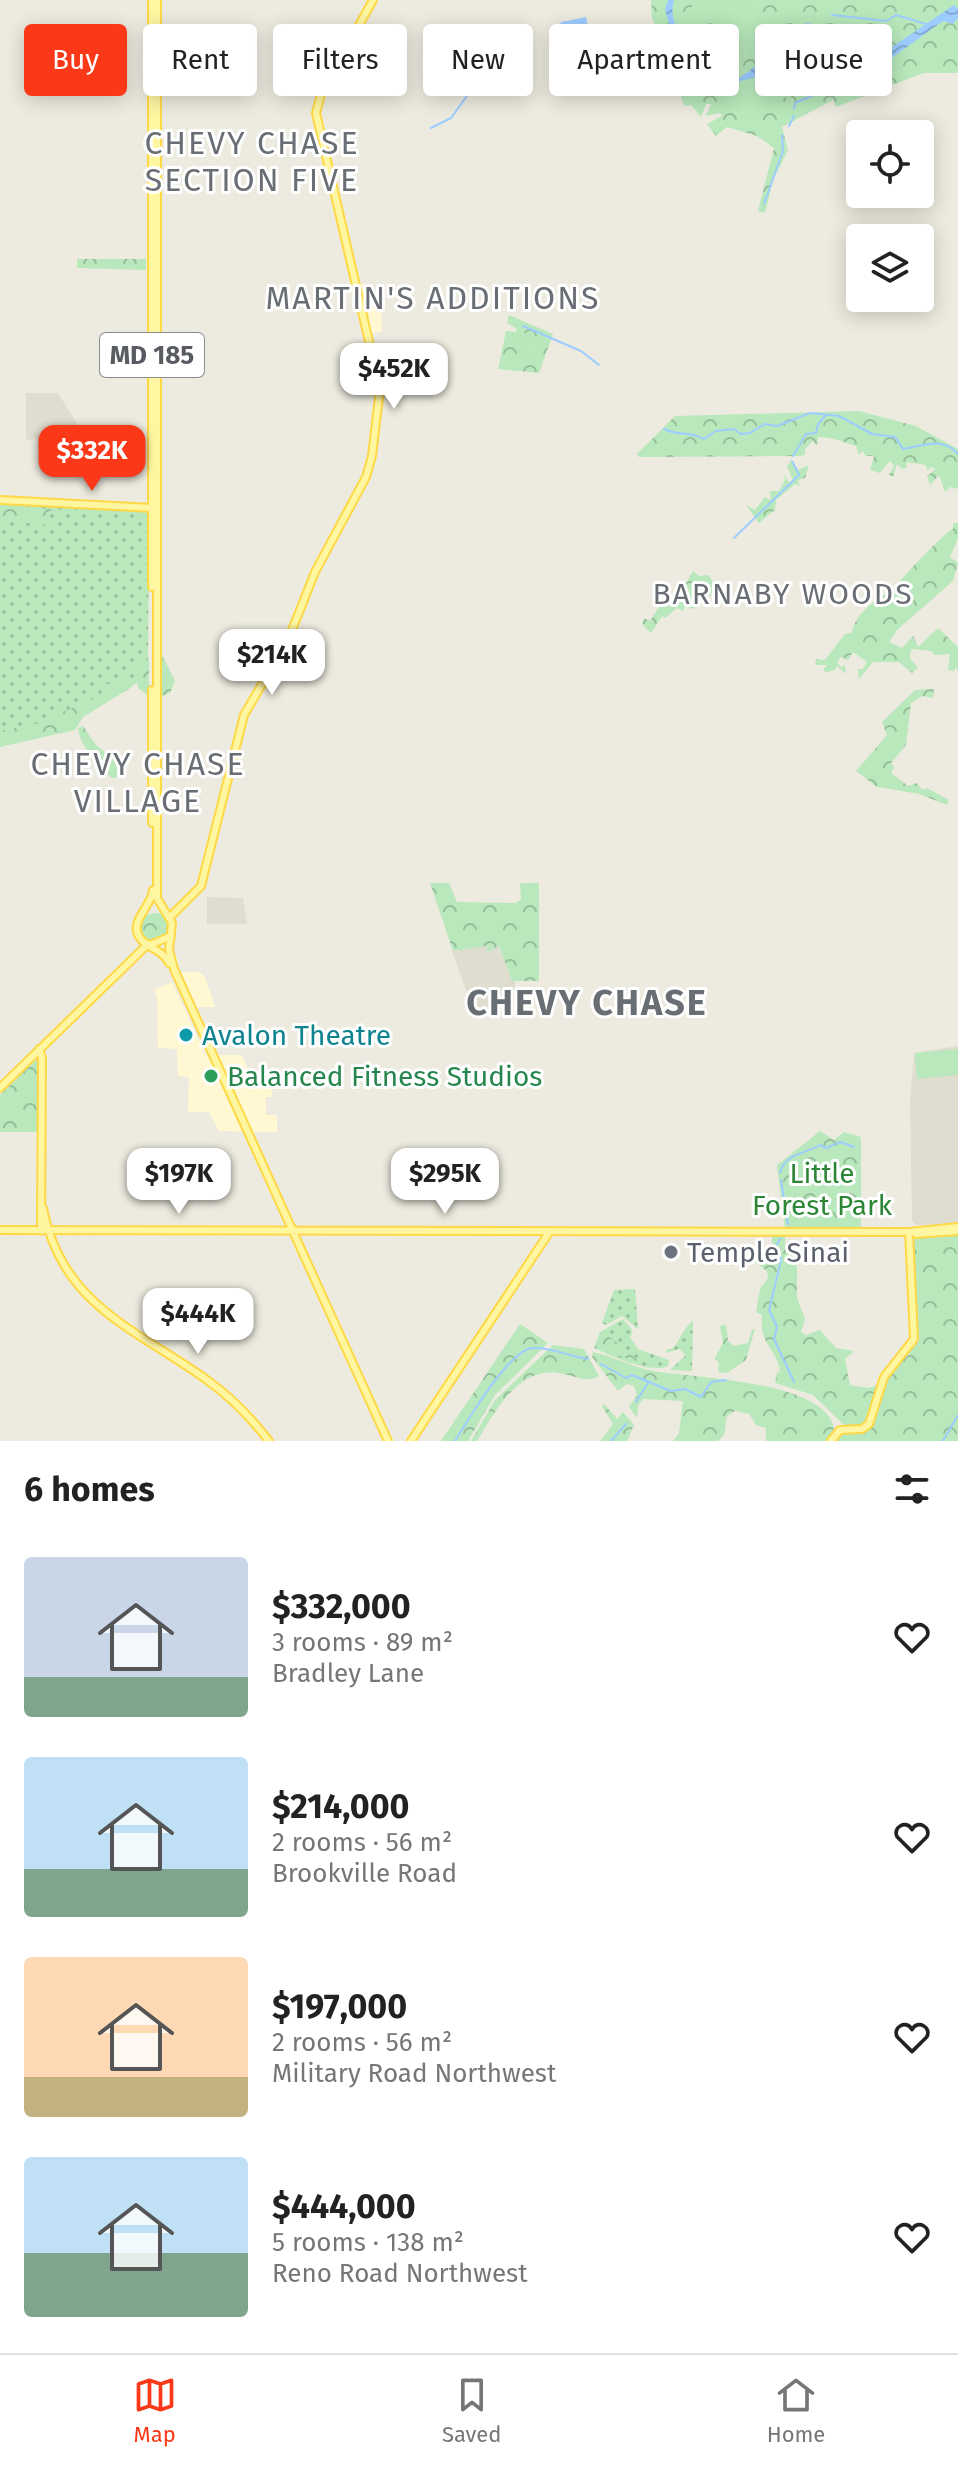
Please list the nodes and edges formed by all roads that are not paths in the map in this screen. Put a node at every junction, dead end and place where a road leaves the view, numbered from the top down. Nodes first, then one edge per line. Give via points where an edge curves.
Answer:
1 (373, 0) edge
2 (155, 2) edge
3 (0, 500) edge
4 (154, 508) junction
5 (143, 912) junction
6 (168, 915) junction
7 (171, 936) junction
8 (140, 938) junction
9 (149, 944) junction
10 (139, 949) junction
11 (174, 969) junction
12 (39, 1049) junction
13 (0, 1088) edge
14 (46, 1229) junction
15 (958, 1229) edge
16 (0, 1230) edge
17 (293, 1231) junction
18 (550, 1231) junction
19 (909, 1232) junction
20 (836, 1420) dead end
21 (841, 1433) edge
22 (269, 1441) edge
23 (388, 1441) edge
24 (411, 1441) edge

1 - 6 main road via 321,94 316,113 378,378 373,452 288,640 244,715 201,886
2 - 4 main road, MD 185
3 - 4 main road
4 - 5 main road, MD 185 via 153,894
4 - 6 main road, MD 185 via 157,894
5 - 6 main road
5 - 8 main road via 137,926
6 - 7 main road
7 - 9 main road
7 - 11 main road
8 - 9 main road
8 - 10 main road
9 - 10 main road
9 - 11 main road
10 - 12 main road
11 - 17 main road
12 - 13 main road
12 - 14 main road
14 - 16 main road
14 - 17 main road
14 - 22 main road via 64,1267 91,1302 216,1387
15 - 19 main road
17 - 18 main road
17 - 23 main road
18 - 19 main road
18 - 24 main road
19 - 21 main road via 915,1337 884,1377 869,1424
20 - 21 main road

